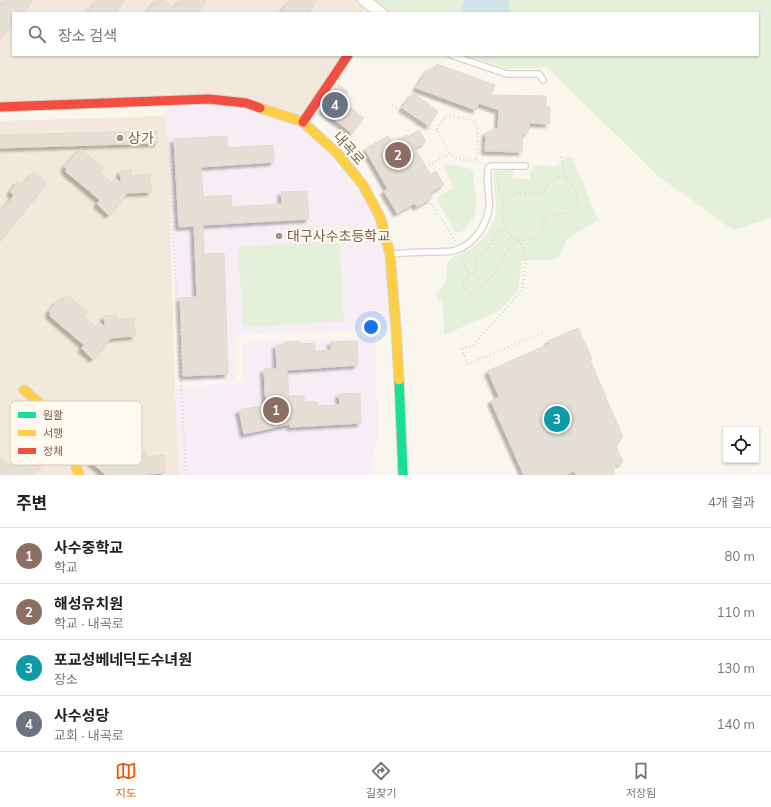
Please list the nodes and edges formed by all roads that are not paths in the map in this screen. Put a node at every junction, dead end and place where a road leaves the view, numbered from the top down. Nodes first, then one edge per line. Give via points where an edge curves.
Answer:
1 (364, 0) edge
2 (379, 12) edge
3 (347, 56) edge
4 (454, 56) edge
5 (543, 80) dead end
6 (0, 107) edge
7 (304, 122) junction
8 (525, 166) dead end
9 (390, 254) junction
10 (24, 390) dead end
11 (36, 401) edge
12 (76, 465) edge
13 (80, 475) edge
14 (403, 475) edge

1 - 2 street
3 - 7 main road
4 - 5 lane via 507,74 539,74
6 - 7 main road, 내곡로 via 209,99 246,103
7 - 9 main road, 내곡로 via 337,153 363,186 380,217
8 - 9 lane via 488,168 487,217 476,236 462,247 453,251
9 - 14 main road, 내곡로
10 - 11 main road
12 - 13 main road

